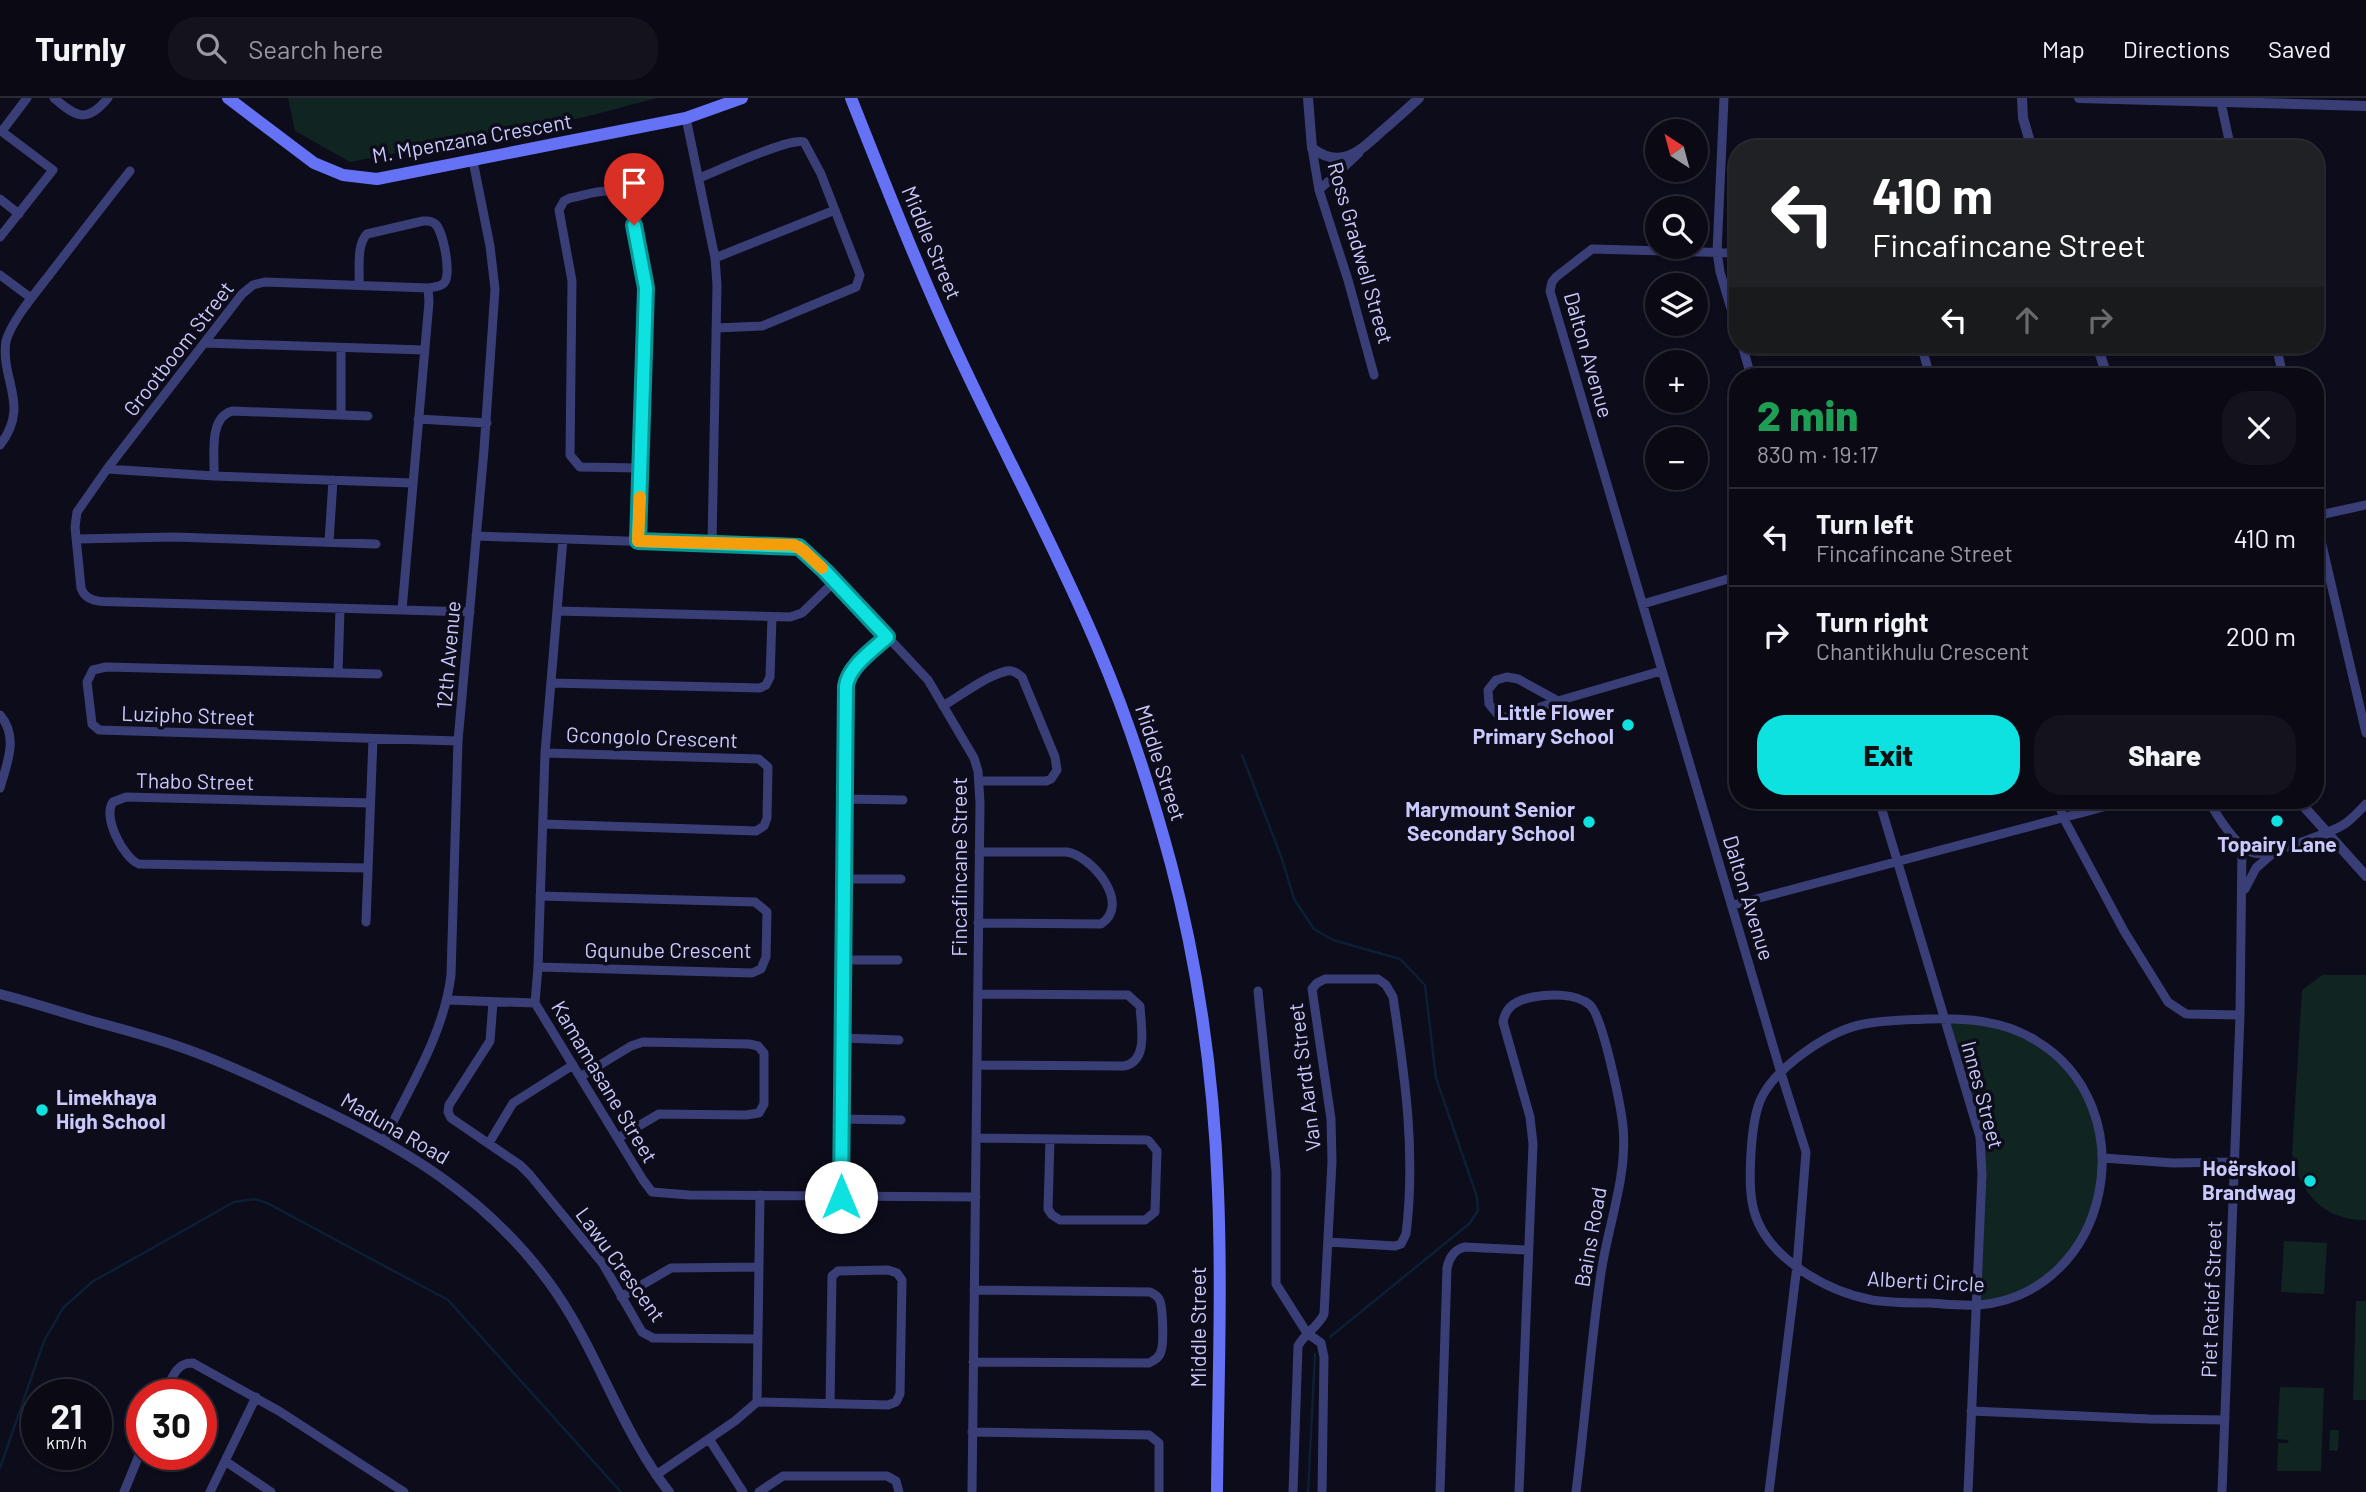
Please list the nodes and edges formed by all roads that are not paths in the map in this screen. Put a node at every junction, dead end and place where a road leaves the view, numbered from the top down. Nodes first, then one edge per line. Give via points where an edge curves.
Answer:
1 (27, 98) edge
2 (54, 98) edge
3 (108, 98) edge
4 (228, 98) edge
5 (742, 98) edge
6 (851, 98) edge
7 (1308, 98) edge
8 (1419, 98) edge
9 (1724, 98) edge
10 (2022, 98) edge
11 (2080, 98) edge
12 (2221, 103) junction
13 (2366, 106) edge
14 (686, 118) junction
15 (1, 131) edge
16 (2029, 140) edge
17 (2229, 140) edge
18 (1312, 148) junction
19 (1360, 151) junction
20 (473, 161) junction
21 (130, 171) dead end
22 (699, 178) junction
23 (1319, 190) junction
24 (0, 199) edge
25 (835, 209) junction
26 (19, 214) junction
27 (0, 237) edge
28 (1717, 252) junction
29 (1729, 253) edge
30 (715, 258) junction
31 (0, 275) edge
32 (359, 285) junction
33 (428, 288) junction
34 (31, 298) junction
35 (1729, 302) edge
36 (716, 328) junction
37 (205, 343) junction
38 (341, 348) junction
39 (424, 351) junction
40 (1374, 375) dead end
41 (341, 414) junction
42 (368, 416) dead end
43 (418, 419) junction
44 (486, 423) junction
45 (0, 444) edge
46 (640, 468) junction
47 (107, 469) junction
48 (214, 476) junction
49 (333, 480) junction
50 (412, 483) junction
51 (2366, 505) edge
52 (2324, 514) edge
53 (476, 536) junction
54 (563, 538) junction
55 (76, 539) junction
56 (638, 541) junction
57 (329, 542) junction
58 (712, 543) junction
59 (376, 544) dead end
60 (2324, 554) edge
61 (1729, 579) edge
62 (835, 581) junction
63 (1643, 604) junction
64 (340, 609) junction
65 (402, 610) junction
66 (557, 611) junction
67 (470, 612) junction
68 (772, 617) junction
69 (887, 637) junction
70 (1661, 671) junction
71 (338, 673) junction
72 (378, 674) dead end
73 (551, 683) junction
74 (1558, 701) junction
75 (943, 706) junction
76 (0, 715) edge
77 (2366, 733) edge
78 (373, 739) junction
79 (458, 741) junction
80 (545, 753) junction
81 (979, 781) junction
82 (0, 788) edge
83 (845, 799) junction
84 (903, 800) dead end
85 (370, 803) junction
86 (2366, 804) edge
87 (1882, 809) edge
88 (2061, 809) edge
89 (2095, 809) edge
90 (2215, 809) edge
91 (2306, 809) edge
92 (2063, 817) junction
93 (543, 824) junction
94 (2326, 833) junction
95 (2242, 847) junction
96 (2276, 850) junction
97 (979, 852) junction
98 (1897, 861) junction
99 (367, 868) junction
100 (2366, 876) edge
101 (844, 879) junction
102 (901, 879) dead end
103 (540, 896) junction
104 (2243, 897) junction
105 (1733, 905) junction
106 (366, 922) dead end
107 (978, 923) junction
108 (842, 960) junction
109 (898, 960) dead end
110 (538, 967) junction
111 (1258, 991) dead end
112 (978, 993) junction
113 (0, 994) edge
114 (448, 1000) junction
115 (493, 1002) junction
116 (535, 1003) junction
117 (2240, 1015) junction
118 (1944, 1018) junction
119 (842, 1038) junction
120 (898, 1040) dead end
121 (573, 1065) junction
122 (977, 1065) junction
123 (1781, 1073) junction
124 (580, 1077) junction
125 (841, 1119) junction
126 (901, 1120) dead end
127 (618, 1138) junction
128 (976, 1138) junction
129 (1050, 1139) junction
130 (384, 1140) junction
131 (489, 1143) junction
132 (2103, 1158) junction
133 (2234, 1162) junction
134 (760, 1195) junction
135 (841, 1197) junction
136 (976, 1198) junction
137 (1328, 1242) junction
138 (1528, 1250) junction
139 (1797, 1266) junction
140 (758, 1268) junction
141 (974, 1290) junction
142 (621, 1297) junction
143 (1975, 1305) junction
144 (1307, 1333) junction
145 (758, 1339) junction
146 (974, 1362) junction
147 (172, 1379) edge
148 (256, 1397) junction
149 (757, 1402) junction
150 (830, 1404) junction
151 (1971, 1411) junction
152 (2225, 1420) junction
153 (972, 1432) junction
154 (709, 1439) junction
155 (225, 1461) junction
156 (133, 1470) edge
157 (656, 1475) junction
158 (124, 1492) edge
159 (210, 1492) edge
160 (271, 1492) edge
161 (404, 1492) edge
162 (669, 1492) edge
163 (743, 1492) edge
164 (760, 1492) edge
165 (900, 1492) edge
166 (972, 1492) edge
167 (1160, 1492) edge
168 (1217, 1492) edge
169 (1293, 1492) edge
170 (1322, 1492) edge
171 (1440, 1492) edge
172 (1519, 1492) edge
173 (1576, 1492) edge
174 (1769, 1492) edge
175 (1968, 1492) edge
176 (2222, 1492) edge

1 - 15 street
2 - 3 street via 85,116
4 - 20 main road, M. Mpenzana Crescent via 306,158 343,175 377,178
5 - 14 main road, M. Mpenzana Crescent
6 - 168 main road, Middle Street via 963,365 1103,659 1171,866 1197,990 1216,1148
7 - 18 street, Ross Gradwell Street
8 - 19 street
9 - 28 street
10 - 16 street
11 - 12 street
12 - 13 street
12 - 17 street
14 - 20 main road, M. Mpenzana Crescent
14 - 22 street
15 - 26 street via 53,170
18 - 19 street via 1335,158
18 - 23 street, Ross Gradwell Street
19 - 23 street
20 - 44 street, 12th Avenue via 495,289
21 - 34 street
22 - 25 street via 801,141 808,146
22 - 30 street
23 - 40 street, Ross Gradwell Street
24 - 26 street
25 - 30 street
25 - 36 street via 859,269 856,287 762,326
26 - 27 street
28 - 29 street
28 - 35 street
28 - 63 street, Dalton Avenue via 1592,249 1550,286
30 - 36 street
31 - 34 street
32 - 33 street, Grootboom Street
32 - 33 street via 365,236 430,221 439,229 448,274 445,283
32 - 37 street, Grootboom Street via 258,282 243,293
33 - 39 street
34 - 45 street via 9,332 4,350 13,415
36 - 58 street
37 - 38 street
37 - 47 street, Grootboom Street
38 - 39 street
38 - 41 street
39 - 43 street
41 - 42 street
41 - 48 street via 226,412 217,423
43 - 44 street
43 - 50 street
44 - 53 street, 12th Avenue
46 - 46 street via 646,288 628,202 623,193 614,190 570,198 559,210 573,292 570,455 583,467
46 - 56 street
47 - 48 street
47 - 55 street, Grootboom Street via 77,512
48 - 49 street
49 - 50 street
49 - 57 street
50 - 65 street
51 - 52 street
53 - 54 street, Fincafincane Street
53 - 67 street, 12th Avenue
54 - 56 street, Fincafincane Street
54 - 66 street, Kamamasane Street
55 - 57 street
55 - 64 street, Grootboom Street via 82,593 88,599
56 - 58 street, Fincafincane Street
57 - 59 street
58 - 62 street, Fincafincane Street via 794,545
60 - 77 street
61 - 63 street
62 - 68 street via 800,614
62 - 69 street, Fincafincane Street
63 - 70 street, Dalton Avenue
64 - 65 street, Grootboom Street
64 - 71 street
65 - 67 street, Grootboom Street
66 - 68 street
66 - 73 street, Kamamasane Street
67 - 79 street, 12th Avenue
68 - 73 street via 770,677 760,688
69 - 75 street, Fincafincane Street via 928,680
69 - 83 street via 846,682
70 - 74 street
70 - 105 street, Dalton Avenue
71 - 72 street, Luzipho Street
71 - 78 street, Luzipho Street via 97,668 87,682 91,720 99,730
73 - 80 street, Kamamasane Street
74 - 74 street via 1512,677 1496,680 1487,699 1498,715 1509,718
75 - 81 street, Fincafincane Street via 974,758
75 - 81 street via 1006,672 1022,677 1057,770 1046,781
76 - 82 street via 12,742
78 - 79 street, Luzipho Street
78 - 85 street
79 - 114 street, 12th Avenue
80 - 93 street, Kamamasane Street
80 - 93 street, Gcongolo Crescent via 757,759 768,767 766,823 756,831
81 - 97 street, Fincafincane Street
83 - 84 street
83 - 101 street
85 - 99 street
85 - 99 street, Thabo Street via 126,797 113,802 108,811 127,856 139,863
86 - 94 street, Piet Retief Street via 2345,824
87 - 98 street, Innes Street
88 - 92 street
89 - 92 street
90 - 95 street
91 - 94 street
92 - 98 street
92 - 117 street via 2168,1002 2186,1014
93 - 103 street, Kamamasane Street
94 - 96 street, Piet Retief Street
94 - 100 street
95 - 96 street, Piet Retief Street via 2259,854
95 - 104 street, Piet Retief Street
96 - 104 street, Piet Retief Street via 2256,867
97 - 107 street, Fincafincane Street
97 - 107 street via 1080,855 1107,884 1112,910 1101,923
98 - 105 street
98 - 118 street, Innes Street
99 - 106 street
101 - 102 street
101 - 108 street
103 - 110 street, Kamamasane Street
103 - 110 street, Gqunube Crescent via 755,902 767,912 766,957 761,969 752,973
104 - 117 street, Piet Retief Street
105 - 123 street, Dalton Avenue
107 - 112 street, Fincafincane Street
108 - 109 street
108 - 119 street
110 - 116 street, Kamamasane Street
111 - 144 street via 1276,1171 1275,1279
112 - 122 street, Fincafincane Street
112 - 122 street via 1128,995 1140,1006 1141,1048 1140,1056 1124,1066
113 - 130 street, Maduna Road via 208,1057
114 - 115 street
114 - 130 street, 12th Avenue via 441,1026
115 - 116 street
115 - 131 street, Lawu Crescent via 490,1041 448,1110 453,1121
116 - 121 street, Kamamasane Street
117 - 133 street, Piet Retief Street
118 - 123 street, Alberti Circle via 1850,1028 1808,1050
118 - 132 street, Alberti Circle via 2005,1027 2054,1053 2090,1100
118 - 143 street, Innes Street via 1981,1148
119 - 120 street
119 - 125 street
121 - 124 street, Kamamasane Street
121 - 131 street via 513,1103
122 - 128 street, Fincafincane Street
123 - 139 street, Dalton Avenue via 1806,1150
123 - 139 street, Alberti Circle via 1760,1101 1751,1196 1764,1231
124 - 127 street, Kamamasane Street
124 - 127 street via 643,1042 749,1044 764,1053 764,1104 759,1113 659,1114
125 - 126 street
125 - 135 street
127 - 134 street, Kamamasane Street via 652,1192
128 - 129 street
128 - 136 street, Fincafincane Street
129 - 129 street via 1151,1142 1157,1151 1154,1214 1129,1221 1055,1217 1048,1209
130 - 157 street, Maduna Road via 459,1190 504,1231 548,1281 584,1338 629,1432
131 - 142 street, Lawu Crescent via 530,1175 600,1259
132 - 133 street
132 - 143 street, Alberti Circle via 2098,1201 2072,1254 2031,1289 2002,1302
133 - 152 street, Piet Retief Street
134 - 135 street, Kamamasane Street
134 - 140 street
135 - 136 street, Kamamasane Street
136 - 141 street, Fincafincane Street
137 - 137 street, Van Aardt Street via 1331,1119 1312,989 1325,979 1378,979 1393,997 1408,1104 1406,1234 1395,1246
137 - 144 street, Van Aardt Street via 1324,1314
138 - 171 street via 1464,1247 1450,1258
138 - 172 street
138 - 173 street, Bains Road via 1532,1129 1503,1022 1514,1003 1530,998 1580,999 1596,1013 1620,1103 1624,1139 1600,1278
139 - 143 street, Alberti Circle via 1842,1291 1872,1300
139 - 174 street, Dalton Avenue
140 - 142 street via 671,1268
140 - 145 street
141 - 146 street, Fincafincane Street
141 - 146 street via 1150,1292 1161,1302 1162,1340 1161,1351 1149,1363
142 - 145 street, Lawu Crescent via 639,1328 650,1337
143 - 151 street, Innes Street
144 - 169 street, Van Aardt Street via 1298,1346
144 - 170 street via 1321,1343 1324,1357
145 - 149 street
146 - 153 street, Fincafincane Street
147 - 148 street via 183,1363 193,1363
148 - 155 street
148 - 161 street
149 - 150 street
149 - 154 street
150 - 150 street via 888,1405 899,1398 902,1280 894,1272 838,1271 832,1276
151 - 152 street
151 - 175 street, Innes Street
152 - 176 street, Piet Retief Street
153 - 166 street, Fincafincane Street
153 - 167 street via 1149,1435 1159,1443
154 - 157 street
154 - 163 street
155 - 159 street
155 - 160 street
156 - 158 street
157 - 162 street, Maduna Road
164 - 165 street via 782,1477 816,1475 887,1476 896,1481

